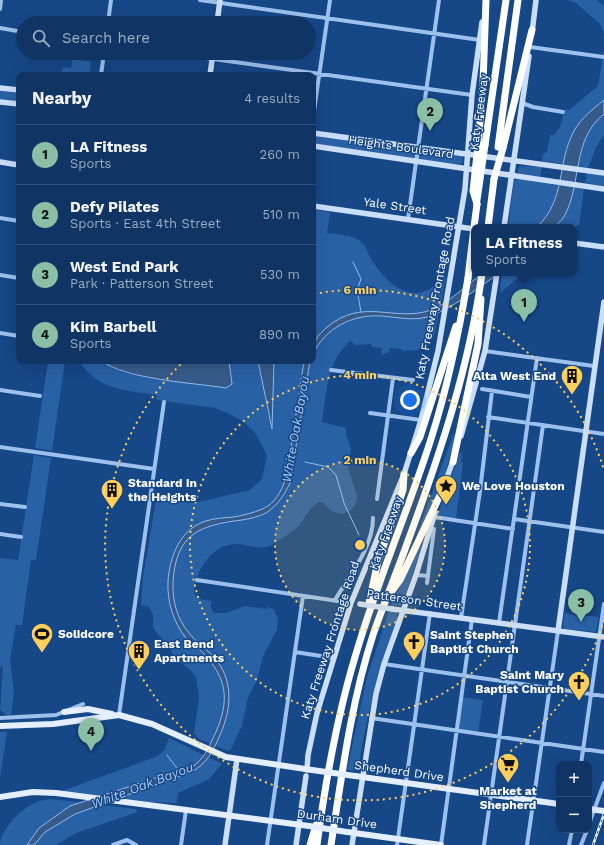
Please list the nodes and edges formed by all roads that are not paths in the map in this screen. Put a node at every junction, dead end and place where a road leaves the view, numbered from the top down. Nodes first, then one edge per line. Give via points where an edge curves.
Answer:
1 (1, 0) edge
2 (111, 0) edge
3 (200, 0) edge
4 (330, 0) edge
5 (439, 0) edge
6 (486, 0) edge
7 (506, 0) edge
8 (518, 0) edge
9 (536, 0) edge
10 (220, 1) edge
11 (0, 9) edge
12 (109, 16) edge
13 (218, 16) edge
14 (314, 16) edge
15 (316, 16) edge
16 (327, 18) junction
17 (0, 28) edge
18 (532, 30) junction
19 (16, 31) edge
20 (434, 33) junction
21 (480, 40) junction
22 (530, 47) junction
23 (604, 57) edge
24 (103, 60) edge
25 (212, 60) edge
26 (237, 60) edge
27 (101, 72) edge
28 (210, 72) edge
29 (308, 72) edge
30 (316, 73) edge
31 (320, 74) junction
32 (0, 88) edge
33 (427, 89) junction
34 (16, 90) edge
35 (472, 95) junction
36 (316, 99) edge
37 (0, 102) edge
38 (522, 103) junction
39 (16, 104) edge
40 (562, 112) dead end
41 (316, 133) edge
42 (482, 145) junction
43 (316, 146) edge
44 (418, 148) junction
45 (500, 148) junction
46 (468, 154) junction
47 (416, 160) junction
48 (513, 161) junction
49 (0, 162) edge
50 (16, 164) edge
51 (466, 167) junction
52 (604, 173) edge
53 (511, 174) junction
54 (604, 189) edge
55 (316, 206) edge
56 (0, 218) edge
57 (408, 219) junction
58 (16, 221) edge
59 (474, 224) edge
60 (488, 224) edge
61 (504, 224) edge
62 (460, 227) junction
63 (471, 228) edge
64 (577, 243) edge
65 (604, 247) edge
66 (471, 253) edge
67 (0, 275) edge
68 (482, 276) edge
69 (497, 276) edge
70 (16, 278) edge
71 (468, 278) junction
72 (481, 283) junction
73 (604, 302) edge
74 (0, 333) edge
75 (16, 336) edge
76 (485, 351) junction
77 (537, 358) junction
78 (594, 366) junction
79 (331, 370) dead end
80 (393, 378) junction
81 (413, 380) dead end
82 (482, 389) dead end
83 (0, 390) edge
84 (492, 391) junction
85 (40, 396) dead end
86 (531, 396) junction
87 (164, 402) dead end
88 (370, 413) dead end
89 (388, 416) junction
90 (488, 416) junction
91 (421, 420) junction
92 (527, 422) junction
93 (544, 425) junction
94 (585, 431) junction
95 (604, 434) edge
96 (0, 447) edge
97 (411, 453) junction
98 (453, 462) junction
99 (154, 469) junction
100 (404, 474) junction
101 (443, 489) junction
102 (377, 499) dead end
103 (0, 504) edge
104 (25, 507) dead end
105 (434, 517) junction
106 (373, 518) dead end
107 (514, 519) junction
108 (530, 521) junction
109 (475, 523) junction
110 (572, 528) junction
111 (434, 529) dead end
112 (513, 529) junction
113 (604, 532) edge
114 (0, 534) edge
115 (21, 537) dead end
116 (416, 575) junction
117 (428, 576) junction
118 (197, 580) dead end
119 (427, 583) dead end
120 (303, 596) junction
121 (335, 600) junction
122 (351, 603) junction
123 (384, 603) junction
124 (604, 604) edge
125 (403, 610) junction
126 (430, 613) junction
127 (461, 618) junction
128 (367, 619) junction
129 (472, 619) junction
130 (499, 623) junction
131 (515, 625) junction
132 (558, 631) junction
133 (602, 637) edge
134 (295, 652) junction
135 (334, 658) junction
136 (384, 664) junction
137 (422, 670) junction
138 (464, 676) junction
139 (507, 682) junction
140 (550, 688) junction
141 (591, 694) junction
142 (604, 696) edge
143 (83, 704) dead end
144 (64, 712) junction
145 (119, 715) junction
146 (0, 718) edge
147 (371, 718) junction
148 (0, 726) edge
149 (414, 726) junction
150 (456, 732) junction
151 (499, 738) junction
152 (541, 744) junction
153 (583, 750) junction
154 (604, 752) edge
155 (237, 759) junction
156 (581, 761) edge
157 (279, 765) junction
158 (308, 772) junction
159 (362, 777) junction
160 (406, 783) junction
161 (604, 783) edge
162 (449, 789) junction
163 (491, 795) junction
164 (0, 797) edge
165 (534, 801) junction
166 (323, 804) junction
167 (556, 804) edge
168 (592, 809) edge
169 (186, 810) junction
170 (604, 811) edge
171 (229, 816) junction
172 (271, 821) junction
173 (302, 825) junction
174 (354, 833) junction
175 (571, 833) edge
176 (586, 833) edge
177 (398, 842) edge
178 (113, 845) edge
179 (136, 845) edge
180 (181, 845) edge
181 (225, 845) edge
182 (267, 845) edge
183 (296, 845) edge
184 (310, 845) edge
185 (317, 845) edge
186 (331, 845) edge
187 (352, 845) edge
188 (441, 845) edge
189 (484, 845) edge
190 (527, 845) edge
191 (569, 845) edge
192 (581, 845) edge

1 - 11 street
2 - 12 street
3 - 10 street
4 - 16 street
5 - 20 street
6 - 21 main road, Katy Freeway Frontage Road
6 - 42 highway
7 - 42 highway, Katy Freeway
8 - 45 highway, Katy Freeway
9 - 18 main road
10 - 13 main road
10 - 14 street
15 - 16 street
16 - 20 street
16 - 31 street
17 - 19 street
18 - 22 main road
18 - 45 highway
20 - 21 street
20 - 33 street
21 - 35 main road, Katy Freeway Frontage Road
22 - 23 street
22 - 38 main road
24 - 27 street
25 - 28 main road
26 - 29 street
30 - 31 street
31 - 33 street
31 - 36 street
32 - 34 main road
33 - 35 street
33 - 44 street
35 - 46 main road, Katy Freeway Frontage Road
37 - 39 main road
38 - 40 street
38 - 48 main road
41 - 44 main road, Heights Boulevard
42 - 59 highway, Katy Freeway, bridge via 473,191 477,204
43 - 47 main road, Heights Boulevard
44 - 46 main road, Heights Boulevard
44 - 47 street
45 - 60 highway, bridge
46 - 48 main road, Heights Boulevard
46 - 51 main road, Katy Freeway Frontage Road
47 - 51 main road, Heights Boulevard
47 - 57 street
48 - 52 main road, Heights Boulevard
48 - 53 main road
49 - 50 main road
51 - 53 main road, Heights Boulevard
51 - 62 main road, Katy Freeway Frontage Road
53 - 54 main road, Heights Boulevard
53 - 61 main road
55 - 57 main road, Yale Street
56 - 58 street
57 - 62 main road, Yale Street
62 - 63 main road, Yale Street
62 - 91 main road, Katy Freeway Frontage Road via 438,351
64 - 65 main road
66 - 71 highway, Katy Freeway, bridge
67 - 70 street
68 - 72 highway, Katy Freeway
69 - 76 main road
71 - 97 highway via 452,342 435,386 420,437
71 - 128 highway, Katy Freeway via 444,396
72 - 98 highway via 478,344
72 - 123 highway, Katy Freeway via 446,434
73 - 78 main road
74 - 75 street
76 - 77 street
76 - 98 main road
77 - 78 street
77 - 86 street
78 - 94 main road
79 - 80 street
80 - 81 street
80 - 89 street
82 - 84 street
83 - 85 street
84 - 86 street
84 - 90 street
86 - 92 street
87 - 99 street
88 - 89 street
89 - 91 street
89 - 102 street
90 - 92 street
90 - 109 street
91 - 97 main road, Katy Freeway Frontage Road
92 - 93 street
92 - 107 street
93 - 94 street
93 - 108 street
94 - 95 street
94 - 110 main road
96 - 99 street
97 - 100 main road, Katy Freeway Frontage Road
98 - 101 main road
99 - 145 street
100 - 122 main road, Katy Freeway Frontage Road
100 - 128 highway via 403,490 371,588
101 - 105 main road
101 - 123 highway via 400,580
103 - 104 street
105 - 109 street
105 - 116 main road
106 - 121 street via 368,543
107 - 108 street
107 - 112 street
108 - 110 street
108 - 131 street
109 - 112 street
109 - 127 street
110 - 113 street
110 - 132 main road
111 - 117 street
112 - 130 street
114 - 115 street
116 - 117 street
116 - 125 main road
117 - 119 street
118 - 120 street, Patterson Street
120 - 121 street, Patterson Street
120 - 134 street
121 - 122 street, Patterson Street
122 - 125 main road, Patterson Street, bridge
122 - 135 main road, Katy Freeway Frontage Road
123 - 186 highway, Katy Freeway via 365,662 352,715
124 - 133 street
125 - 126 main road, Patterson Street
125 - 136 main road
126 - 127 main road, Patterson Street
126 - 137 street
127 - 129 main road, Patterson Street
128 - 166 highway, Katy Freeway via 335,734
129 - 130 main road, Patterson Street
129 - 138 street
130 - 131 main road, Patterson Street
131 - 132 main road, Patterson Street
131 - 139 street
132 - 133 main road, Patterson Street
132 - 140 street
133 - 141 street
134 - 135 street
134 - 157 street
135 - 158 main road, Katy Freeway Frontage Road via 313,731
136 - 137 street
136 - 147 main road
137 - 138 street
137 - 149 street
138 - 139 street
138 - 150 street
139 - 140 street
139 - 151 street
140 - 141 street
140 - 152 street
141 - 142 street
141 - 153 street
143 - 144 street
144 - 145 main road, Shepherd Drive via 88,709
144 - 146 street via 44,716
145 - 148 main road via 53,724
145 - 155 main road, Shepherd Drive via 141,719 226,757
147 - 149 street
147 - 159 main road
149 - 150 street
149 - 160 street
150 - 151 street
150 - 162 street
151 - 152 street
151 - 163 street
152 - 153 street
152 - 165 street
153 - 154 street
153 - 156 street
155 - 157 main road, Shepherd Drive
155 - 171 main road
157 - 158 main road, Shepherd Drive
157 - 172 street
158 - 159 main road, Shepherd Drive, bridge
158 - 173 main road, Katy Freeway Frontage Road
159 - 160 main road, Shepherd Drive
159 - 174 main road
160 - 162 main road, Shepherd Drive
160 - 177 street
161 - 168 street
162 - 163 main road, Shepherd Drive
162 - 188 street
163 - 165 main road, Shepherd Drive
163 - 189 street
164 - 169 main road, Durham Drive via 33,792 56,793
165 - 167 main road, Shepherd Drive
165 - 190 street
166 - 184 highway
166 - 185 highway, Katy Freeway
168 - 170 main road
169 - 171 main road, Durham Drive
169 - 180 street
171 - 172 main road, Durham Drive
171 - 181 main road
172 - 173 main road, Durham Drive
172 - 182 street
173 - 174 main road, Durham Drive, bridge
173 - 183 main road, Katy Freeway Frontage Road
174 - 177 main road, Durham Drive
174 - 187 main road
175 - 191 street
176 - 192 street
177 - 188 main road, Durham Drive
178 - 179 street via 127,840

